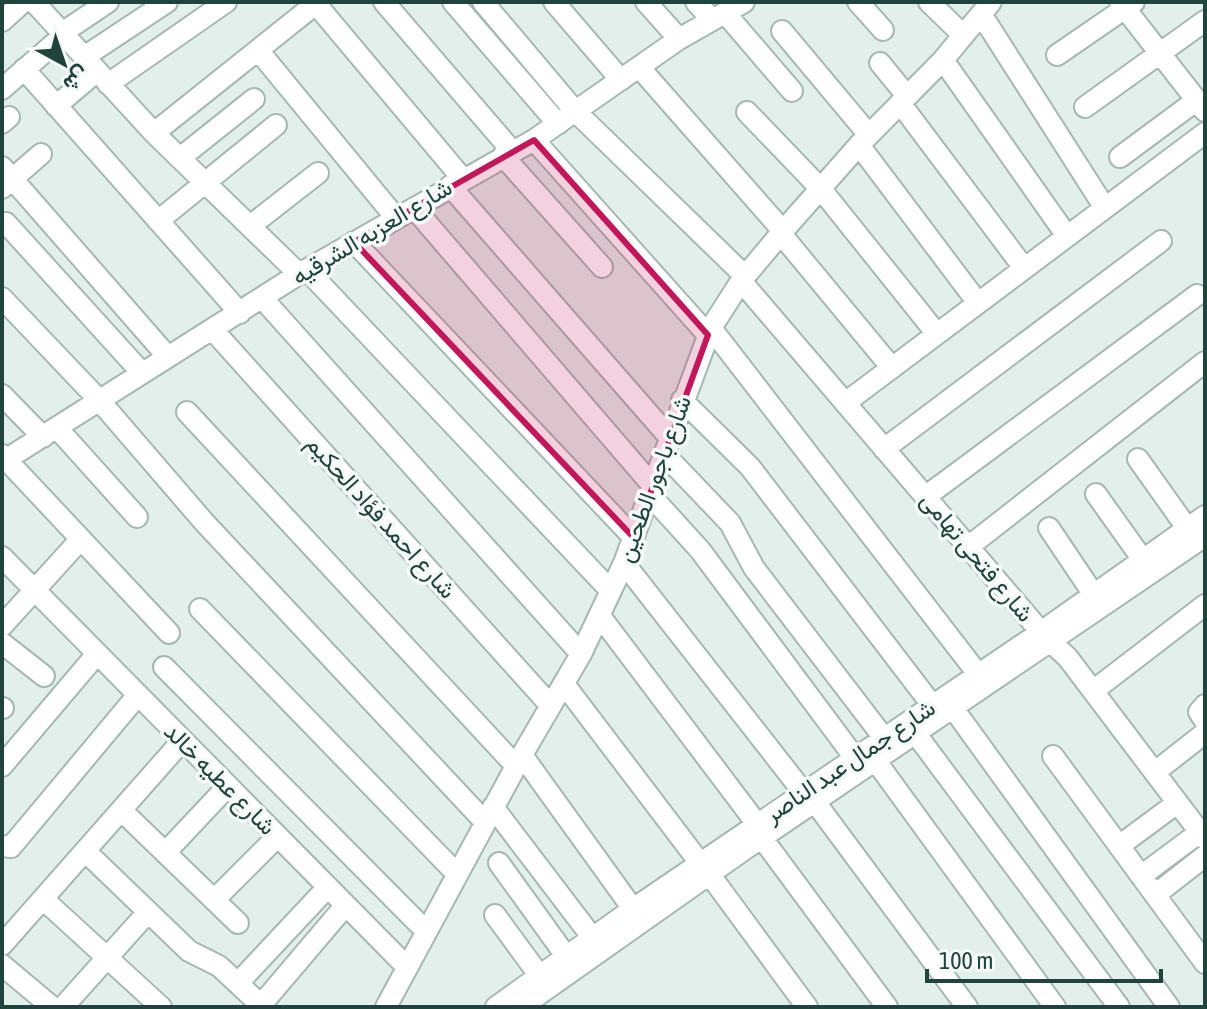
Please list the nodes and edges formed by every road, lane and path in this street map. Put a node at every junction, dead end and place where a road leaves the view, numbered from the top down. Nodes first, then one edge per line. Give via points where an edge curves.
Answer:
1 (23, 2) edge
2 (34, 2) edge
3 (108, 2) edge
4 (167, 2) edge
5 (226, 2) edge
6 (384, 2) edge
7 (453, 2) edge
8 (483, 2) edge
9 (554, 2) edge
10 (646, 2) edge
11 (696, 2) edge
12 (744, 2) edge
13 (858, 2) edge
14 (929, 2) edge
15 (317, 3) edge
16 (1126, 4) edge
17 (986, 8) edge
18 (719, 16) junction
19 (2, 21) edge
20 (1205, 21) edge
21 (883, 30) dead end
22 (782, 31) dead end
23 (63, 34) junction
24 (963, 35) junction
25 (679, 39) junction
26 (258, 50) junction
27 (1160, 53) junction
28 (1057, 55) dead end
29 (943, 60) junction
30 (880, 63) dead end
31 (639, 67) junction
32 (24, 69) junction
33 (97, 71) junction
34 (621, 80) junction
35 (2, 89) edge
36 (792, 91) dead end
37 (254, 99) dead end
38 (904, 99) junction
39 (1201, 105) edge
40 (56, 106) junction
41 (1085, 107) dead end
42 (575, 111) junction
43 (747, 112) dead end
44 (558, 124) junction
45 (276, 125) dead end
46 (154, 133) junction
47 (1205, 133) edge
48 (534, 140) junction
49 (864, 140) junction
50 (41, 154) dead end
51 (507, 154) junction
52 (1120, 157) dead end
53 (180, 158) junction
54 (318, 173) dead end
55 (6, 178) edge
56 (205, 182) junction
57 (456, 182) junction
58 (820, 188) junction
59 (1105, 208) junction
60 (405, 213) junction
61 (158, 221) junction
62 (6, 223) dead end
63 (250, 226) junction
64 (782, 232) junction
65 (1067, 236) junction
66 (1161, 241) dead end
67 (354, 242) junction
68 (602, 267) dead end
69 (1024, 268) junction
70 (303, 272) junction
71 (743, 278) junction
72 (1197, 295) dead end
73 (2, 298) edge
74 (263, 299) junction
75 (978, 303) junction
76 (240, 313) junction
77 (212, 329) junction
78 (709, 331) junction
79 (937, 334) junction
80 (168, 357) junction
81 (1205, 362) edge
82 (892, 368) junction
83 (142, 373) junction
84 (2, 395) edge
85 (99, 400) junction
86 (682, 400) junction
87 (845, 403) junction
88 (187, 412) dead end
89 (50, 433) junction
90 (668, 446) junction
91 (884, 449) junction
92 (4, 459) edge
93 (1138, 459) dead end
94 (652, 491) junction
95 (1096, 494) dead end
96 (925, 497) junction
97 (1205, 516) edge
98 (137, 517) dead end
99 (1049, 528) dead end
100 (634, 538) junction
101 (80, 540) junction
102 (1198, 542) edge
103 (968, 547) junction
104 (2, 557) edge
105 (1143, 560) junction
106 (624, 563) junction
107 (611, 591) junction
108 (33, 592) junction
109 (1094, 595) junction
110 (1205, 605) edge
111 (200, 609) dead end
112 (600, 616) junction
113 (2, 626) edge
114 (169, 633) dead end
115 (1046, 637) junction
116 (2, 643) edge
117 (581, 654) junction
118 (96, 655) junction
119 (164, 667) dead end
120 (978, 674) junction
121 (44, 676) dead end
122 (564, 684) junction
123 (1093, 691) junction
124 (137, 696) junction
125 (550, 705) junction
126 (932, 705) junction
127 (1205, 705) edge
128 (953, 708) junction
129 (1205, 721) edge
130 (1205, 733) edge
131 (916, 734) junction
132 (182, 741) junction
133 (871, 752) junction
134 (1053, 756) dead end
135 (519, 761) junction
136 (2, 766) edge
137 (1155, 772) junction
138 (227, 787) junction
139 (810, 798) junction
140 (1177, 803) junction
141 (121, 810) junction
142 (489, 815) junction
143 (1200, 825) edge
144 (760, 831) junction
145 (277, 837) junction
146 (1119, 846) junction
147 (5, 847) edge
148 (85, 851) junction
149 (165, 853) junction
150 (1205, 856) edge
151 (499, 863) dead end
152 (705, 869) junction
153 (457, 874) junction
154 (1141, 876) junction
155 (327, 888) junction
156 (1155, 895) junction
157 (43, 899) junction
158 (214, 900) junction
159 (345, 906) junction
160 (633, 909) junction
161 (148, 912) junction
162 (495, 915) dead end
163 (238, 923) dead end
164 (426, 931) junction
165 (592, 937) junction
166 (2, 945) edge
167 (566, 956) junction
168 (107, 958) junction
169 (1205, 963) edge
170 (2, 965) edge
171 (407, 967) junction
172 (539, 975) junction
173 (238, 983) junction
174 (262, 1006) edge
175 (52, 1007) edge
176 (63, 1007) edge
177 (161, 1007) edge
178 (386, 1007) edge
179 (496, 1007) edge
180 (522, 1007) edge
181 (807, 1007) edge
182 (887, 1007) edge
183 (967, 1007) edge
184 (1055, 1007) edge
185 (1119, 1007) edge
186 (1169, 1007) edge

1 - 19 street
2 - 23 street
3 - 23 street
4 - 33 street
5 - 33 street
6 - 51 street
7 - 44 street
8 - 42 street, شارع فتحى تهامى
9 - 34 street
10 - 25 street
11 - 18 street
12 - 18 street, شارع العزبه الشرقيه
13 - 21 street
14 - 24 street
15 - 26 street
15 - 57 street
16 - 27 street
16 - 28 street
17 - 24 street, شارع باجور الطحين
17 - 59 street
18 - 25 street, شارع العزبه الشرقيه
18 - 36 street
20 - 27 street
22 - 49 street
23 - 32 street
23 - 33 street
24 - 29 street, شارع باجور الطحين
25 - 31 street, شارع العزبه الشرقيه
26 - 46 street
26 - 60 street
27 - 39 street
27 - 41 street
29 - 38 street, شارع باجور الطحين
29 - 65 street
30 - 38 street
31 - 34 street, شارع العزبه الشرقيه
31 - 64 street
32 - 35 street
32 - 40 street
33 - 40 street
33 - 46 street
34 - 42 street, شارع العزبه الشرقيه
37 - 53 street
38 - 49 street, شارع باجور الطحين
38 - 69 street
39 - 52 street
40 - 61 street
42 - 44 street, شارع العزبه الشرقيه
42 - 71 street, شارع فتحى تهامى
43 - 58 street
44 - 48 street, شارع العزبه الشرقيه
45 - 56 street
46 - 53 street
47 - 59 street
48 - 51 street, شارع العزبه الشرقيه
48 - 78 street
49 - 58 street, شارع باجور الطحين
49 - 75 street
50 - 55 street
51 - 57 street, شارع العزبه الشرقيه
51 - 68 street
53 - 56 street
54 - 63 street
55 - 80 street
56 - 61 street
56 - 63 street
57 - 60 street, شارع العزبه الشرقيه
57 - 90 street
58 - 64 street, شارع باجور الطحين
58 - 79 street
59 - 65 street
60 - 67 street, شارع العزبه الشرقيه
60 - 94 street
61 - 76 street
62 - 83 street
63 - 70 street
64 - 71 street, شارع باجور الطحين
64 - 82 street
65 - 69 street
66 - 91 street
67 - 70 street, شارع العزبه الشرقيه
67 - 100 street
69 - 75 street
70 - 74 street, شارع العزبه الشرقيه
70 - 107 street
71 - 78 street, شارع باجور الطحين
71 - 87 street, شارع فتحى تهامى
72 - 96 street
73 - 85 street
74 - 76 street, شارع العزبه الشرقيه
74 - 117 street
75 - 79 street
76 - 77 street, شارع العزبه الشرقيه
77 - 80 street, شارع العزبه الشرقيه
77 - 125 street, شارع احمد فؤاد الحكيم
78 - 86 street, شارع باجور الطحين
78 - 120 street
79 - 82 street
80 - 83 street, شارع العزبه الشرقيه
81 - 103 street
82 - 87 street
83 - 85 street, شارع العزبه الشرقيه
84 - 89 street
85 - 89 street, شارع العزبه الشرقيه
85 - 142 street via 204,522
86 - 90 street, شارع باجور الطحين
86 - 126 street via 750,467
87 - 91 street, شارع فتحى تهامى
88 - 135 street
89 - 92 street, شارع العزبه الشرقيه
89 - 98 street
90 - 94 street, شارع باجور الطحين
90 - 133 street via 730,523
91 - 96 street, شارع فتحى تهامى
92 - 101 street
93 - 102 street
94 - 100 street, شارع باجور الطحين
94 - 133 street
95 - 105 street
96 - 103 street, شارع فتحى تهامى
97 - 102 street, شارع جمال عبد الناصر
99 - 109 street
100 - 106 street, شارع باجور الطحين
101 - 108 street
101 - 114 street
102 - 105 street, شارع جمال عبد الناصر
102 - 115 street, شارع جمال عبد الناصر
103 - 115 street, شارع فتحى تهامى
104 - 108 street, شارع عطيه خالد
105 - 109 street, شارع جمال عبد الناصر
106 - 107 street, شارع باجور الطحين
106 - 139 street
107 - 112 street, شارع باجور الطحين
108 - 113 street
108 - 118 street, شارع عطيه خالد
109 - 115 street, شارع جمال عبد الناصر
110 - 123 street
111 - 153 street
112 - 117 street, شارع باجور الطحين
112 - 144 street
115 - 120 street, شارع جمال عبد الناصر
115 - 123 street, شارع فتحى تهامى
115 - 128 street, شارع جمال عبد الناصر
116 - 121 street
117 - 122 street, شارع باجور الطحين
118 - 124 street, شارع عطيه خالد
118 - 136 street
119 - 164 street
120 - 126 street, شارع جمال عبد الناصر
122 - 125 street, شارع باجور الطحين
122 - 152 street
123 - 137 street, شارع فتحى تهامى
124 - 132 street, شارع عطيه خالد
124 - 147 street
125 - 135 street, شارع باجور الطحين
126 - 133 street, شارع جمال عبد الناصر
127 - 129 street via 1199,712
128 - 131 street, شارع جمال عبد الناصر
128 - 186 street
130 - 137 street
131 - 133 street, شارع جمال عبد الناصر
131 - 185 street
132 - 138 street, شارع عطيه خالد
132 - 141 street
133 - 139 street, شارع جمال عبد الناصر
133 - 184 street
134 - 146 street
135 - 142 street, شارع باجور الطحين
135 - 160 street
137 - 140 street, شارع فتحى تهامى
138 - 145 street, شارع عطيه خالد
138 - 149 street
139 - 144 street, شارع جمال عبد الناصر
139 - 183 street
140 - 143 street, شارع فتحى تهامى
140 - 146 street
141 - 148 street
141 - 149 street
142 - 153 street, شارع باجور الطحين
142 - 165 street
143 - 154 street
144 - 152 street, شارع جمال عبد الناصر
144 - 182 street
145 - 155 street, شارع عطيه خالد
145 - 158 street
146 - 154 street
148 - 157 street
148 - 161 street
149 - 158 street
150 - 156 street
151 - 167 street
152 - 160 street, شارع جمال عبد الناصر
152 - 180 street, شارع جمال عبد الناصر
152 - 181 street
153 - 164 street, شارع باجور الطحين
154 - 156 street
155 - 159 street, شارع عطيه خالد
155 - 173 street
156 - 169 street
157 - 166 street
157 - 168 street
158 - 163 street
159 - 171 street, شارع عطيه خالد
159 - 174 street
160 - 165 street, شارع جمال عبد الناصر
161 - 168 street
161 - 173 street via 189,951
162 - 172 street
164 - 171 street, شارع باجور الطحين
165 - 167 street, شارع جمال عبد الناصر
167 - 172 street, شارع جمال عبد الناصر
168 - 176 street
168 - 177 street
170 - 175 street
171 - 178 street, شارع باجور الطحين
172 - 179 street, شارع جمال عبد الناصر
173 - 174 street

